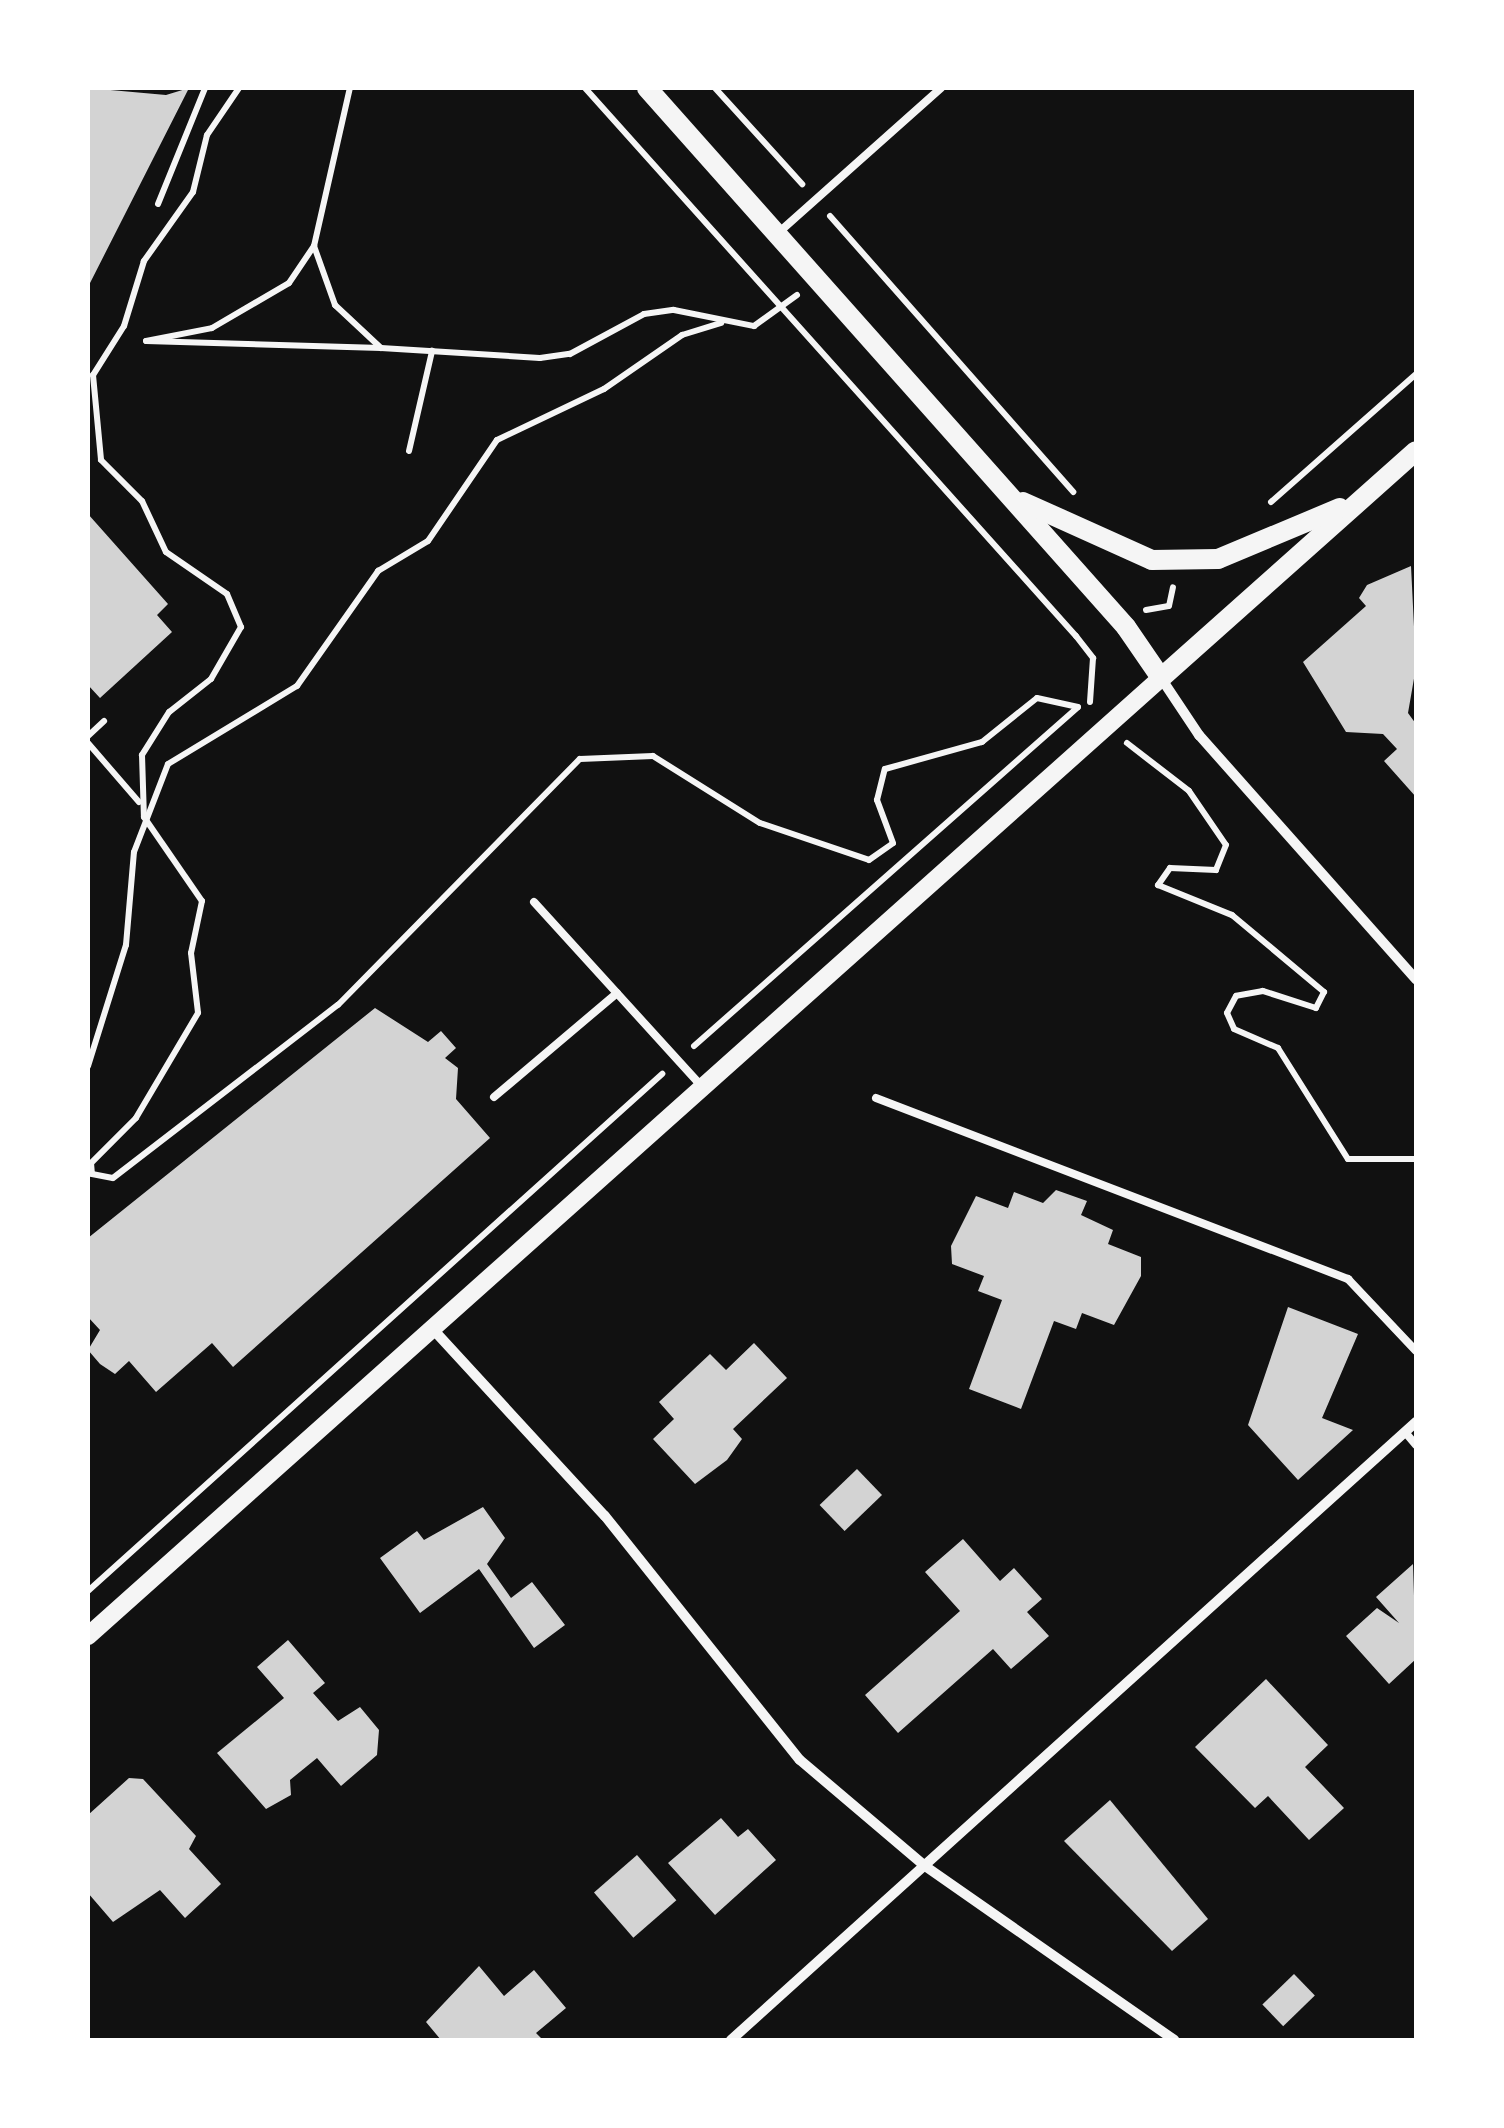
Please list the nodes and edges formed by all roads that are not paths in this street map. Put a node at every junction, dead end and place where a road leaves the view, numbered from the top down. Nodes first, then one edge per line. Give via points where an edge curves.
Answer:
1 (647, 88) edge
2 (942, 88) edge
3 (778, 234) junction
4 (1416, 451) edge
5 (1369, 493) junction
6 (1010, 496) junction
7 (1161, 678) junction
8 (534, 902) dead end
9 (1416, 979) edge
10 (617, 993) junction
11 (698, 1082) junction
12 (494, 1098) dead end
13 (876, 1098) dead end
14 (429, 1325) junction
15 (1416, 1352) edge
16 (1416, 1422) edge
17 (1405, 1432) junction
18 (1416, 1445) edge
19 (88, 1636) edge
20 (925, 1866) junction
21 (732, 2040) edge
22 (1174, 2040) edge

1 - 3 main road
2 - 3 lane
3 - 6 main road
4 - 5 main road
5 - 6 main road via 1218,559 1152,560
5 - 7 main road
6 - 7 main road
7 - 9 street via 1199,735
7 - 11 street
8 - 10 lane
10 - 11 lane
10 - 12 lane
11 - 14 street
13 - 15 lane via 1348,1279
14 - 19 street
14 - 20 street via 605,1516 800,1760
16 - 17 street
17 - 18 lane
17 - 20 street
20 - 21 street
20 - 22 street

